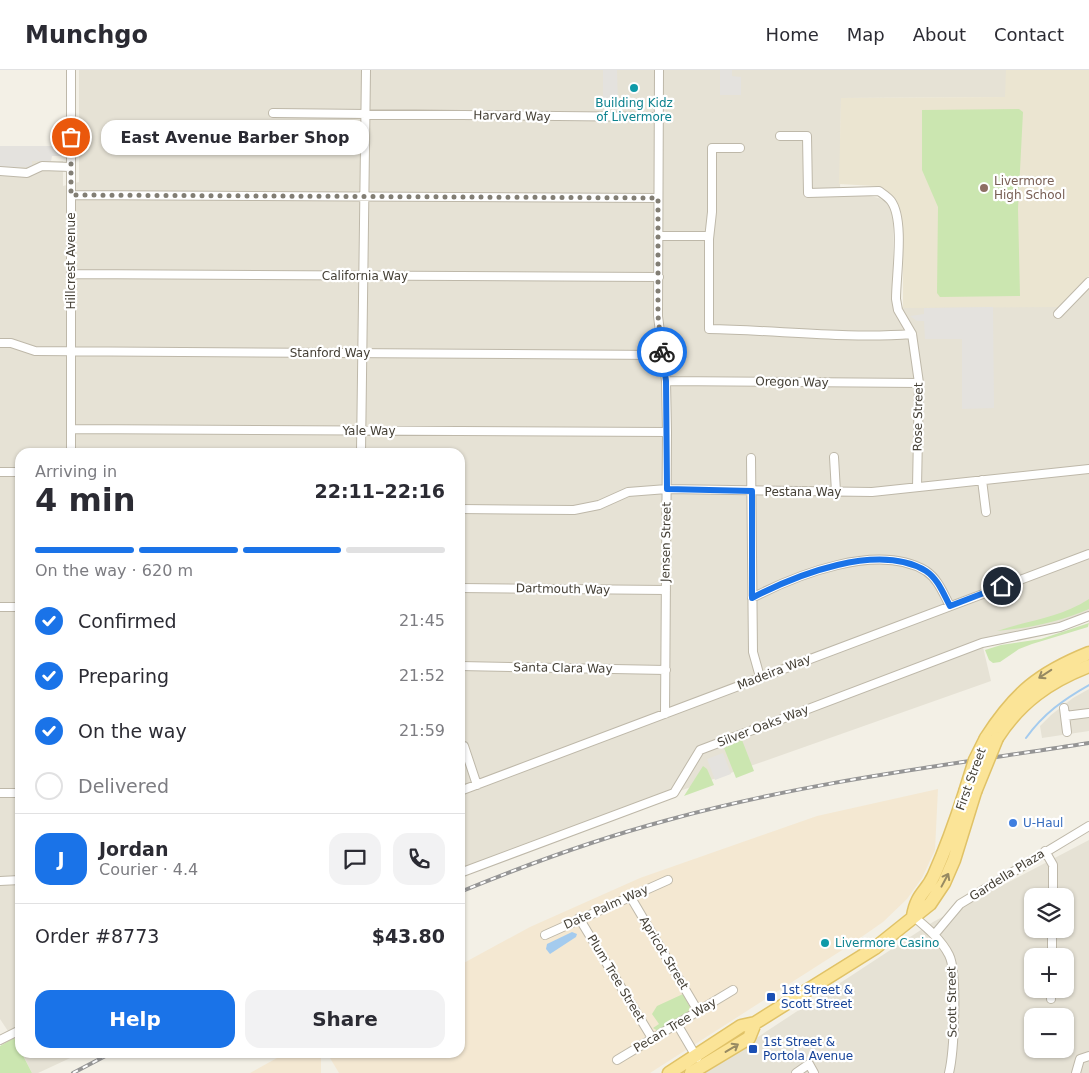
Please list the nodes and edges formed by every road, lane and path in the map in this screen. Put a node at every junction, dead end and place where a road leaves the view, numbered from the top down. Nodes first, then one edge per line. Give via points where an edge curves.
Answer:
1 (71, 70) edge
2 (366, 70) edge
3 (659, 70) edge
4 (273, 113) dead end
5 (365, 114) junction
6 (658, 118) junction
7 (780, 136) dead end
8 (740, 148) dead end
9 (71, 167) junction
10 (0, 171) edge
11 (71, 195) junction
12 (366, 198) junction
13 (658, 198) junction
14 (658, 236) junction
15 (709, 236) junction
16 (71, 274) junction
17 (364, 276) junction
18 (659, 277) junction
19 (1089, 282) edge
20 (1058, 314) dead end
21 (912, 334) junction
22 (0, 343) edge
23 (71, 352) junction
24 (362, 353) junction
25 (662, 355) junction
26 (666, 381) junction
27 (919, 383) junction
28 (71, 429) junction
29 (360, 431) junction
30 (667, 432) junction
31 (71, 448) edge
32 (361, 448) edge
33 (834, 457) dead end
34 (751, 458) dead end
35 (1089, 469) edge
36 (0, 472) edge
37 (15, 472) edge
38 (982, 480) junction
39 (917, 487) junction
40 (667, 489) junction
41 (752, 491) junction
42 (836, 492) junction
43 (465, 509) edge
44 (986, 512) dead end
45 (1089, 554) edge
46 (465, 588) edge
47 (666, 590) junction
48 (752, 598) junction
49 (950, 606) junction
50 (0, 607) edge
51 (15, 607) edge
52 (1089, 616) edge
53 (1089, 653) edge
54 (465, 666) edge
55 (1089, 666) edge
56 (666, 670) junction
57 (760, 677) junction
58 (1089, 713) edge
59 (665, 714) junction
60 (1067, 732) dead end
61 (991, 738) junction
62 (465, 749) edge
63 (477, 784) junction
64 (465, 789) edge
65 (0, 793) edge
66 (15, 793) edge
67 (1089, 826) edge
68 (1045, 851) junction
69 (465, 871) edge
70 (15, 880) edge
71 (668, 880) dead end
72 (0, 881) edge
73 (1053, 888) edge
74 (630, 896) junction
75 (912, 916) junction
76 (579, 918) junction
77 (545, 935) dead end
78 (934, 935) junction
79 (733, 990) dead end
80 (698, 1010) junction
81 (677, 1024) junction
82 (15, 1032) edge
83 (652, 1038) junction
84 (0, 1040) edge
85 (1089, 1056) edge
86 (617, 1060) dead end
87 (696, 1065) edge
88 (669, 1073) edge
89 (796, 1073) edge
90 (814, 1073) edge
91 (949, 1073) edge
92 (1076, 1073) edge

1 - 9 street, Hillcrest Avenue
2 - 5 street
3 - 6 street, Jensen Street
4 - 5 street, Harvard Way
5 - 6 street, Harvard Way
5 - 12 street
6 - 13 street, Jensen Street
7 - 21 street, Rose Street via 807,136 808,192 879,191 891,201 898,227 896,299 898,310
8 - 15 street via 712,148
9 - 10 street via 42,166 27,173
9 - 11 street, Hillcrest Avenue
11 - 12 street
11 - 16 street, Hillcrest Avenue
12 - 13 street
12 - 17 street
13 - 14 street, Jensen Street
14 - 15 street
14 - 18 street, Jensen Street
15 - 21 street via 709,329 782,330 855,337
16 - 17 street, California Way
16 - 23 street, Hillcrest Avenue
17 - 18 street, California Way
17 - 24 street
18 - 25 street, Jensen Street
19 - 20 street
21 - 27 street, Rose Street
22 - 23 street, Stanford Way via 35,351
23 - 24 street, Stanford Way
23 - 28 street, Hillcrest Avenue
24 - 25 street, Stanford Way
24 - 29 street
25 - 26 street, Jensen Street
26 - 27 street, Oregon Way
26 - 30 street, Jensen Street
27 - 39 street, Rose Street
28 - 29 street, Yale Way
28 - 31 street, Hillcrest Avenue
29 - 30 street, Yale Way
29 - 32 street
30 - 40 street, Jensen Street
33 - 42 street
34 - 41 street
35 - 38 street, Pestana Way
36 - 37 street
38 - 39 street, Pestana Way
38 - 44 street
39 - 42 street, Pestana Way
40 - 41 street, Pestana Way
40 - 43 street, Pestana Way via 628,492 599,505 574,510
40 - 47 street, Jensen Street
41 - 42 street, Pestana Way
41 - 48 street
45 - 49 street, Madeira Way
46 - 47 street, Dartmouth Way
47 - 56 street, Jensen Street
48 - 49 street via 832,566 885,560 925,571 940,587
48 - 57 street via 753,652
49 - 57 street, Madeira Way
50 - 51 street
52 - 69 street, Silver Oaks Way via 1060,627 982,643 700,750 674,793
53 -> 61 main road, First Street via 1048,672 1028,686 1013,700
54 - 56 street, Santa Clara Way
55 - 61 main road, First Street via 1037,693
56 - 59 street, Jensen Street
57 - 59 street, Madeira Way
58 - 60 street via 1065,712
59 - 63 street, Madeira Way
61 - 75 main road, First Street, bridge via 970,792 959,847 944,883 930,904
62 - 63 street
63 - 64 street, Madeira Way
65 - 66 street
67 - 68 street, Gardella Plaza
68 - 73 street via 1053,865
68 - 78 street, Gardella Plaza via 960,904
70 - 72 street
71 - 74 street, Date Palm Way
74 - 76 street, Date Palm Way
74 - 80 street, Apricot Street
75 - 78 street, Scott Street
75 - 87 main road, First Street via 875,948 755,1023 749,1038
76 - 77 street, Date Palm Way
76 - 83 street, Plum Tree Street
78 - 91 street, Scott Street via 944,945 952,965 952,1057
79 - 80 street, Pecan Tree Way
80 - 81 street, Pecan Tree Way
81 - 83 street, Pecan Tree Way
81 - 87 street
82 - 84 street
83 - 86 street, Pecan Tree Way
85 - 92 street via 1080,1059
87 - 88 main road, First Street
89 - 90 street via 809,1064

